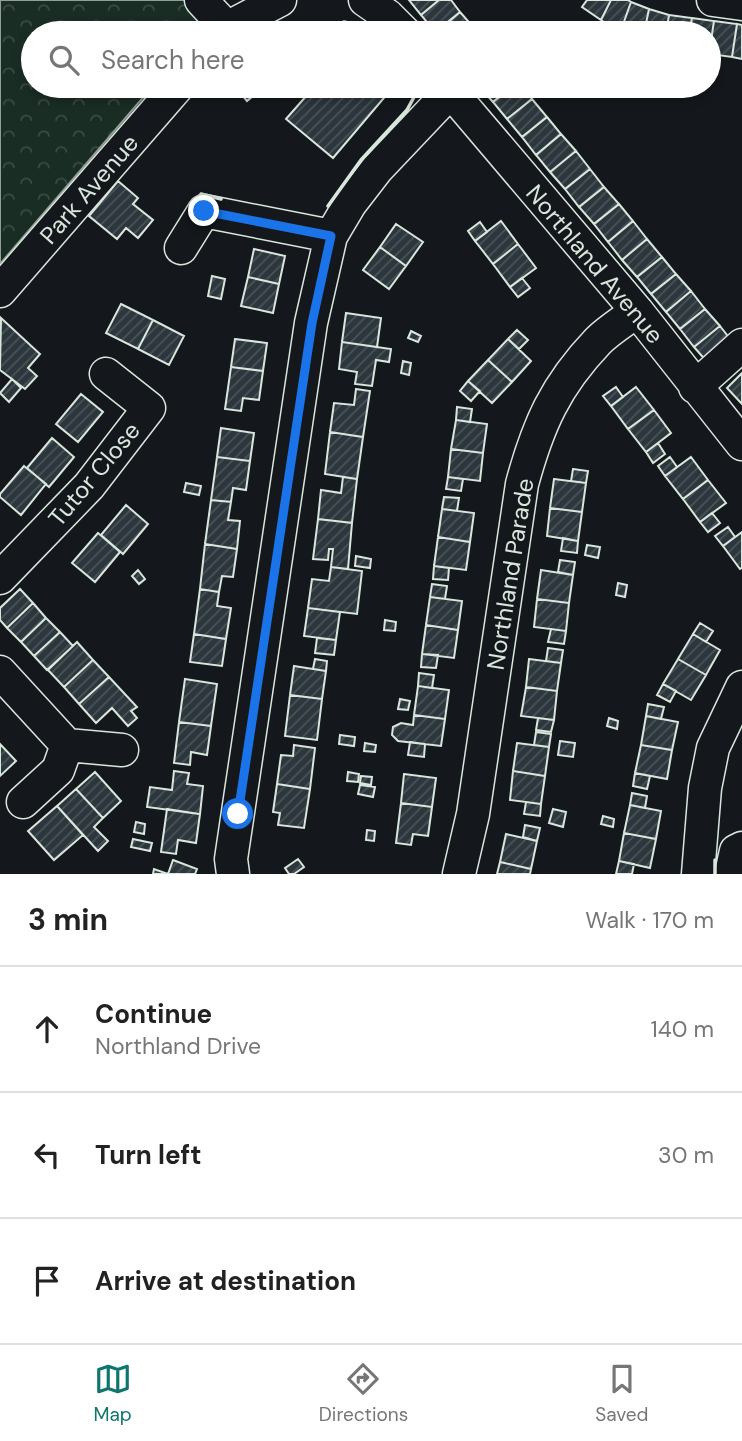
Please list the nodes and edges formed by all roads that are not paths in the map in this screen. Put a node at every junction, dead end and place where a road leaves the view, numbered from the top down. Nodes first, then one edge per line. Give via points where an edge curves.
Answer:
1 (201, 0) edge
2 (280, 0) edge
3 (365, 0) edge
4 (713, 0) edge
5 (742, 4) edge
6 (218, 21) edge
7 (242, 21) edge
8 (393, 21) edge
9 (168, 98) edge
10 (440, 98) edge
11 (456, 98) edge
12 (331, 236) junction
13 (181, 248) dead end
14 (0, 291) edge
15 (637, 311) junction
16 (742, 345) edge
17 (106, 374) dead end
18 (695, 387) junction
19 (742, 444) edge
20 (0, 578) edge
21 (0, 673) edge
22 (742, 687) edge
23 (67, 745) junction
24 (122, 750) dead end
25 (23, 802) dead end
26 (742, 848) edge
27 (233, 874) edge
28 (459, 874) edge
29 (698, 874) edge
30 (731, 874) edge

1 - 6 street
2 - 7 street
3 - 8 street
4 - 5 street
9 - 14 street, Park Avenue
10 - 12 street via 349,204
11 - 15 street, Northland Avenue
12 - 13 street via 204,211
12 - 27 street via 295,425 231,859
15 - 18 street, Northland Avenue
15 - 28 street, Northland Parade via 599,340 554,396 534,438 522,484 475,802
16 - 18 street
17 - 20 street, Tutor Close via 149,408 89,486
18 - 19 street, Northland Avenue
21 - 23 street
22 - 29 street via 713,748
23 - 24 street
23 - 25 street via 58,770
26 - 30 street via 736,851

